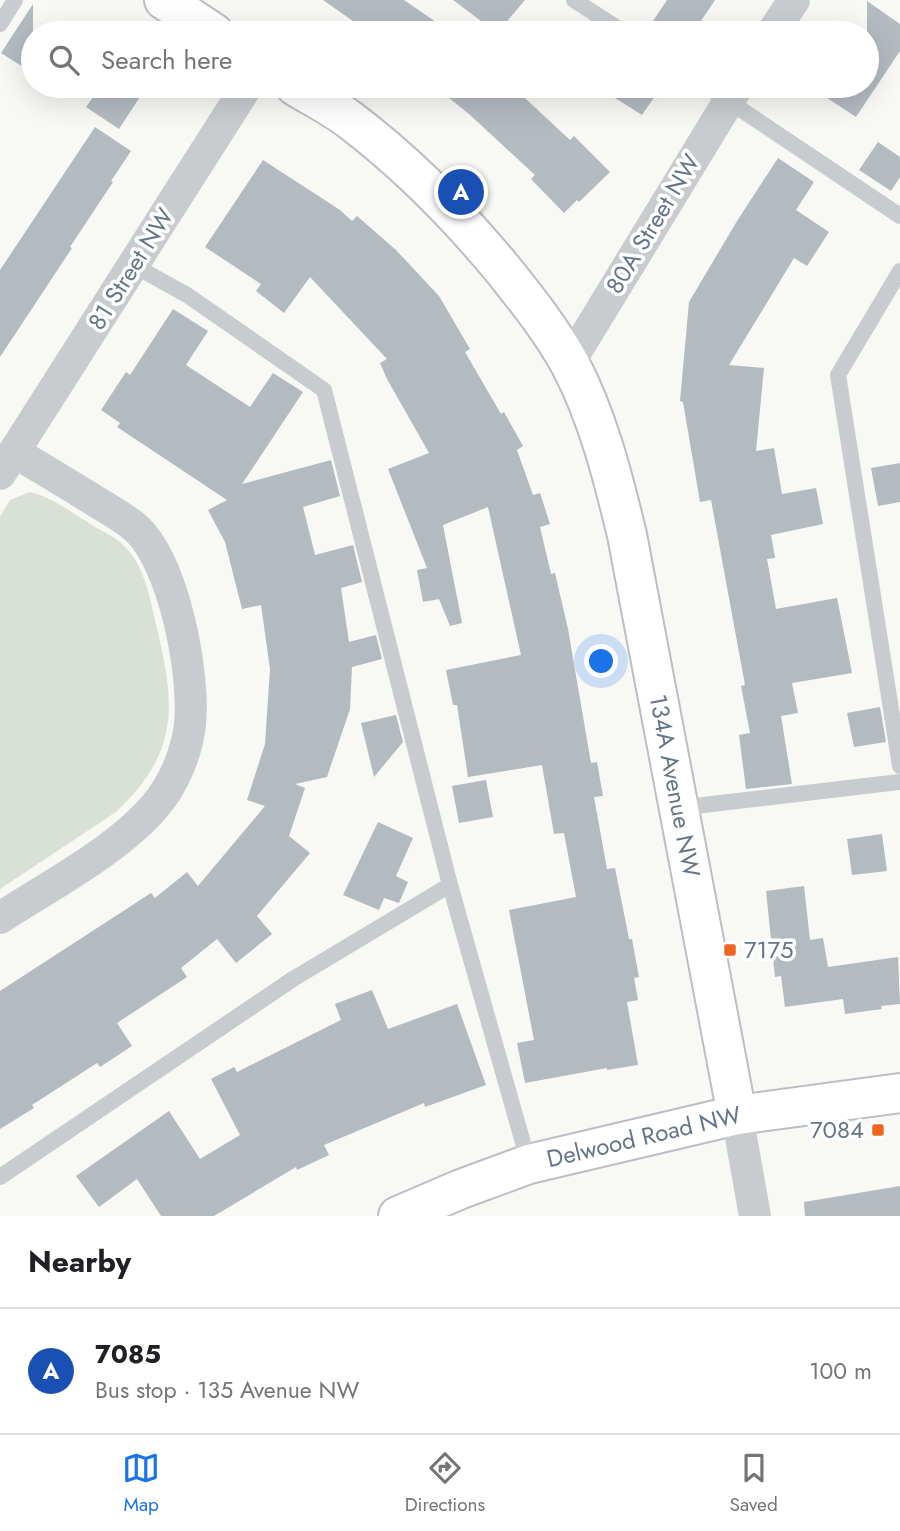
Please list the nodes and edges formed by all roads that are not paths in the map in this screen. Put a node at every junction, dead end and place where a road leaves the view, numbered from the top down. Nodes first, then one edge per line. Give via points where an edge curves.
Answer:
1 (15, 0) edge
2 (164, 0) edge
3 (574, 0) edge
4 (794, 0) edge
5 (196, 21) edge
6 (606, 21) edge
7 (780, 21) edge
8 (0, 24) edge
9 (239, 98) edge
10 (314, 98) edge
11 (720, 98) edge
12 (734, 98) edge
13 (900, 216) edge
14 (133, 265) junction
15 (900, 271) edge
16 (569, 363) junction
17 (7, 463) edge
18 (900, 766) edge
19 (900, 782) edge
20 (678, 808) junction
21 (450, 885) junction
22 (0, 918) edge
23 (900, 1093) edge
24 (737, 1115) junction
25 (529, 1164) junction
26 (0, 1177) edge
27 (398, 1216) edge
28 (755, 1216) edge

1 - 8 lane
2 - 5 street
3 - 6 lane
4 - 7 street
9 - 14 street, 81 Street NW
10 - 16 street, 134A Avenue NW via 397,158 440,199 518,289
11 - 16 street, 80A Street NW
12 - 13 lane
14 - 17 street, 81 Street NW
14 - 21 lane via 187,295 324,390
15 - 18 lane via 838,375
16 - 20 street, 134A Avenue NW via 601,440 628,535
17 - 22 street, 81 Street NW via 119,516 150,543 169,582 191,697 183,753 158,803 116,842
19 - 20 lane
20 - 24 street, 134A Avenue NW
21 - 25 lane
21 - 26 lane via 293,979
23 - 24 street, Delwood Road NW
24 - 25 street, Delwood Road NW
24 - 28 street, 134A Avenue NW
25 - 27 street, Delwood Road NW

